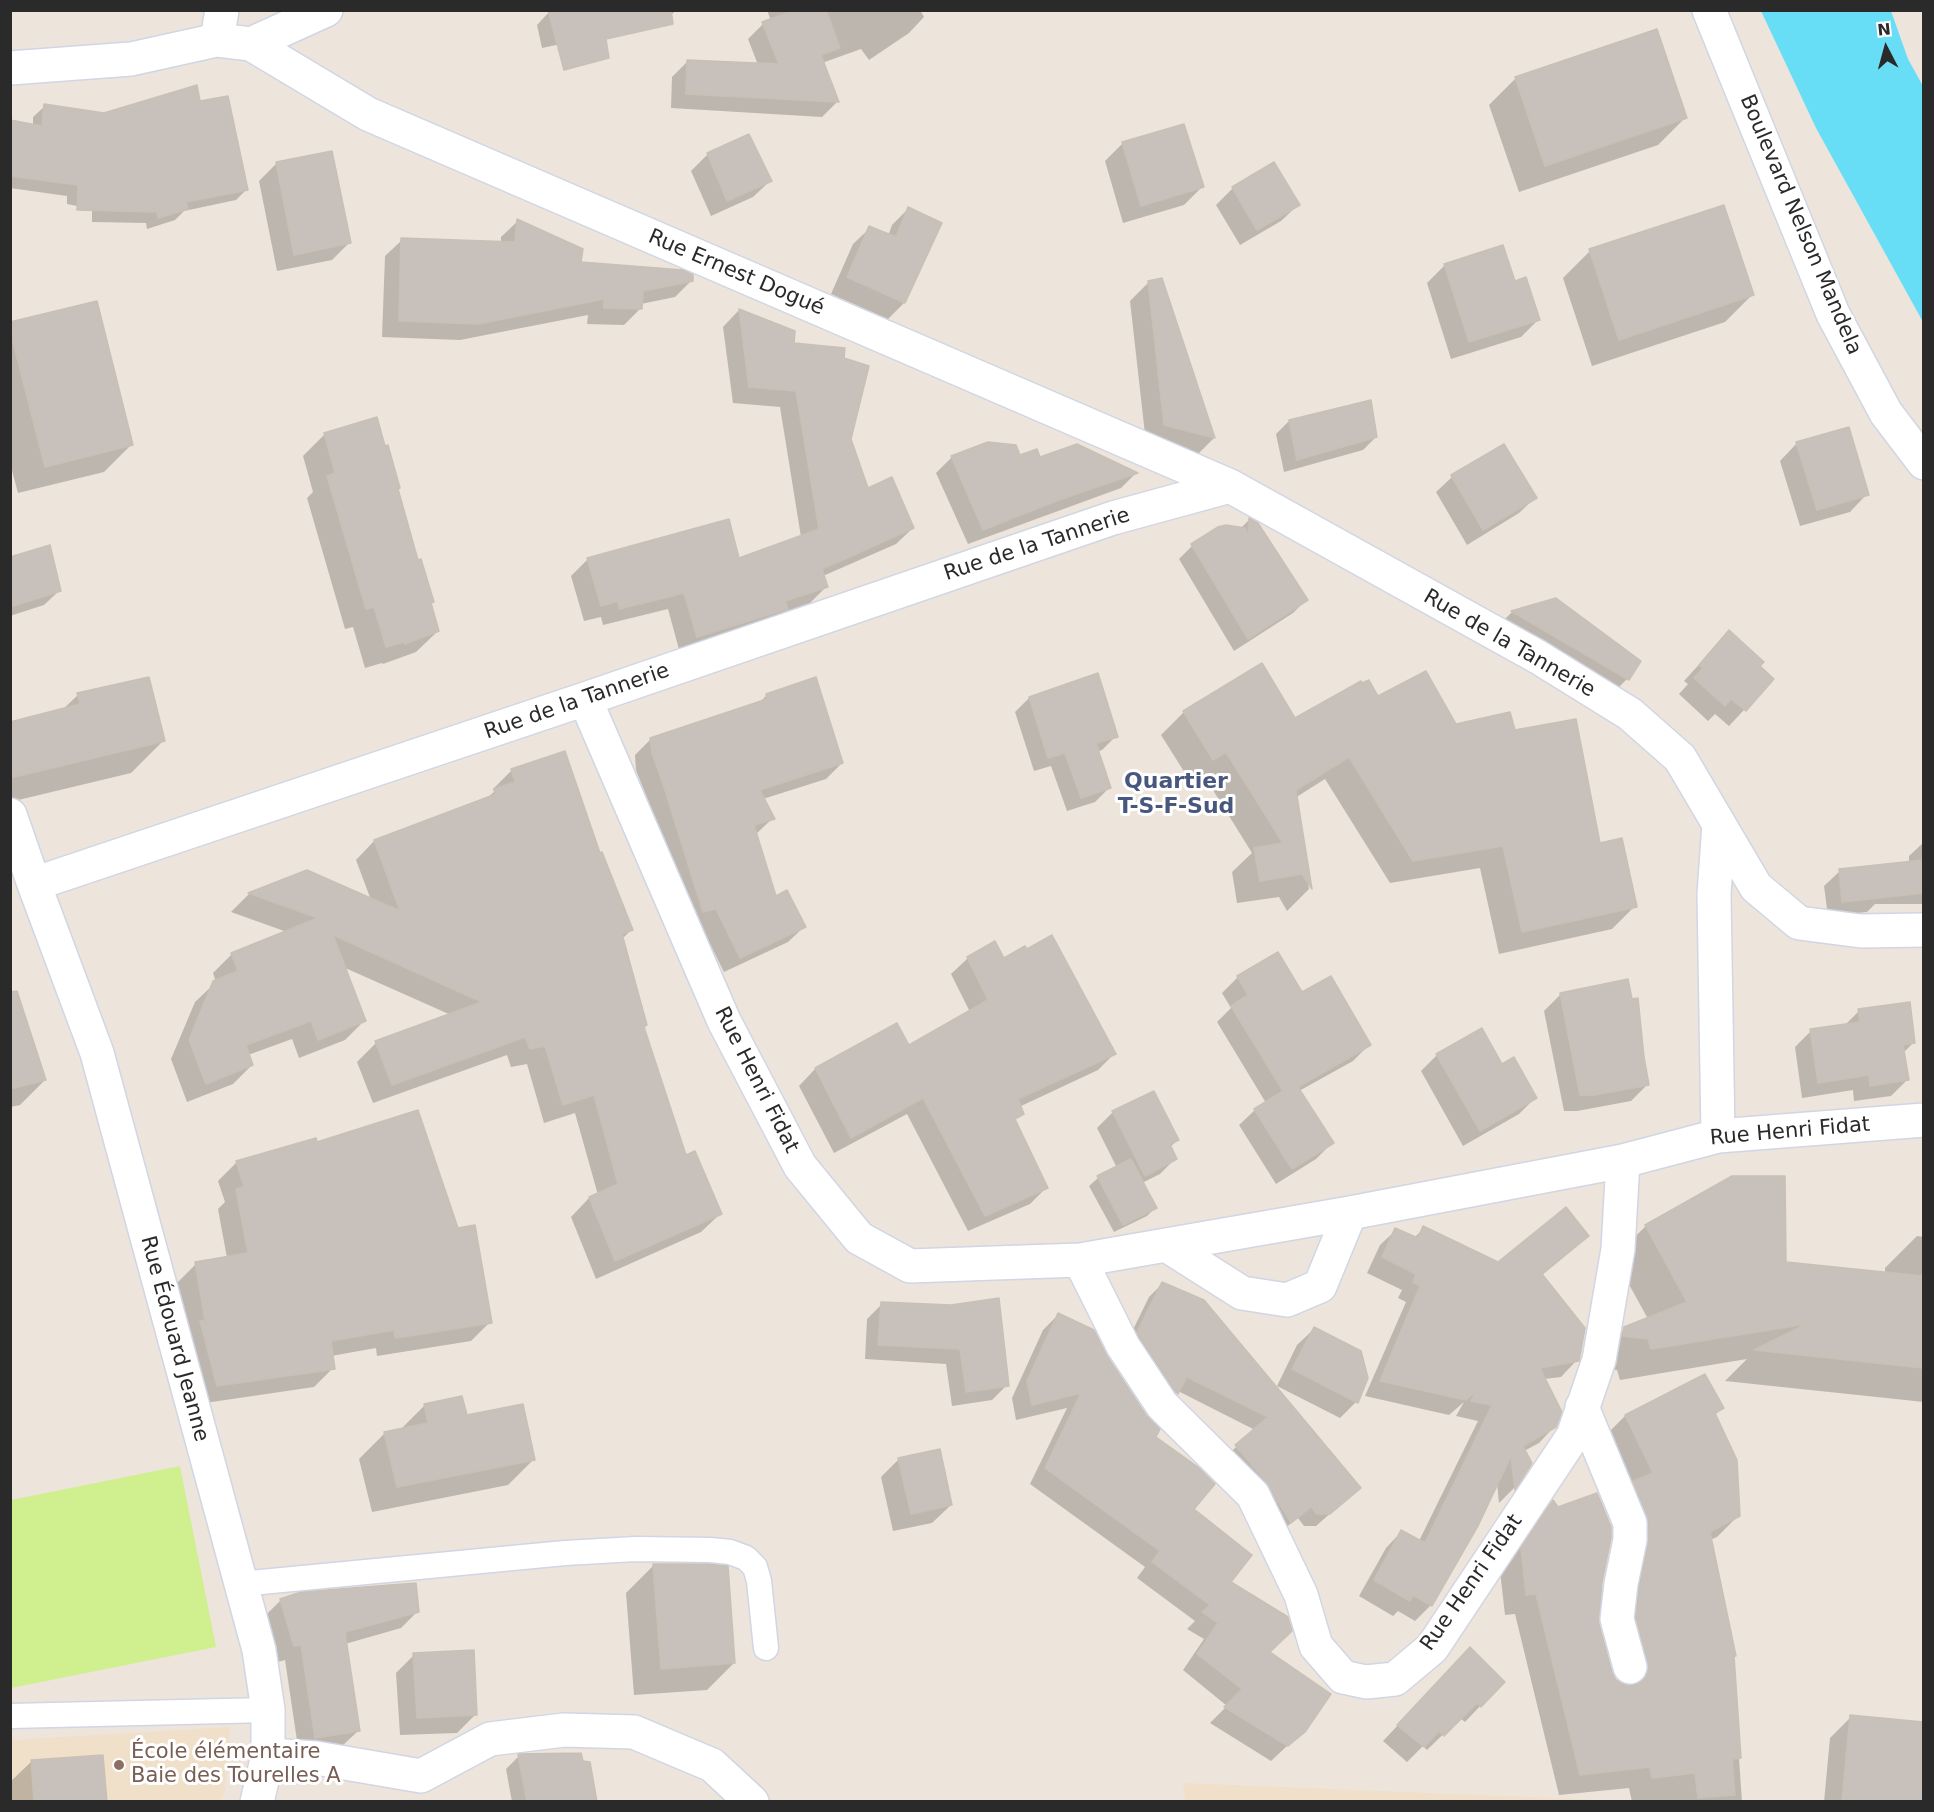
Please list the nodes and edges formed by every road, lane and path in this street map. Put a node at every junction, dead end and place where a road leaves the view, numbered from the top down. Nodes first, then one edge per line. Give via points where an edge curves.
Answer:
1 (326, 10) edge
2 (1709, 10) edge
3 (219, 25) edge
4 (251, 44) junction
5 (10, 68) edge
6 (1923, 463) edge
7 (1230, 486) junction
8 (585, 699) junction
9 (10, 815) edge
10 (1719, 824) junction
11 (34, 884) junction
12 (1923, 930) edge
13 (1923, 1120) edge
14 (1718, 1136) junction
15 (1623, 1161) junction
16 (1350, 1213) junction
17 (1168, 1246) junction
18 (1080, 1260) junction
19 (1582, 1407) junction
20 (240, 1584) junction
21 (766, 1648) dead end
22 (1630, 1667) dead end
23 (268, 1710) junction
24 (10, 1716) edge
25 (268, 1755) junction
26 (426, 1789) edge
27 (257, 1802) edge
28 (752, 1802) edge

1 - 4 street
2 - 6 street, Boulevard Nelson Mandela via 1833,314 1886,413
3 - 4 street
3 - 5 street via 131,59
4 - 7 street, Rue Ernest Dogué via 368,114
7 - 8 street, Rue de la Tannerie via 1113,518
7 - 10 street, Rue de la Tannerie via 1538,657 1630,714 1680,758
8 - 11 street, Rue de la Tannerie
8 - 18 street, Rue Henri Fidat via 724,1021 800,1166 859,1238 910,1266
9 - 11 street, Rue Édouard Jeanne
10 - 12 street, Rue de la Tannerie via 1756,887 1799,923 1861,931
10 - 14 street via 1714,894
11 - 20 street, Rue Édouard Jeanne via 97,1053
13 - 14 street, Rue Henri Fidat
14 - 15 street, Rue Henri Fidat
15 - 16 street, Rue Henri Fidat
15 - 19 street, Rue Henri Fidat via 1618,1249 1599,1360
16 - 17 street, Rue Henri Fidat
16 - 17 street via 1320,1286 1287,1300 1242,1293
17 - 18 street, Rue Henri Fidat
18 - 19 street, Rue Henri Fidat via 1123,1346 1162,1405 1253,1495 1301,1595 1316,1646 1343,1677 1366,1682 1395,1679 1432,1648 1573,1436
19 - 22 street via 1630,1523 1617,1619
20 - 21 lane via 565,1553 730,1552 746,1558 754,1567
20 - 23 street, Rue Édouard Jeanne via 259,1650
23 - 24 lane
23 - 25 street, Rue Édouard Jeanne
25 - 26 street via 315,1758
25 - 27 street, Rue Édouard Jeanne
26 - 28 street via 490,1739 564,1730 634,1732 712,1765

